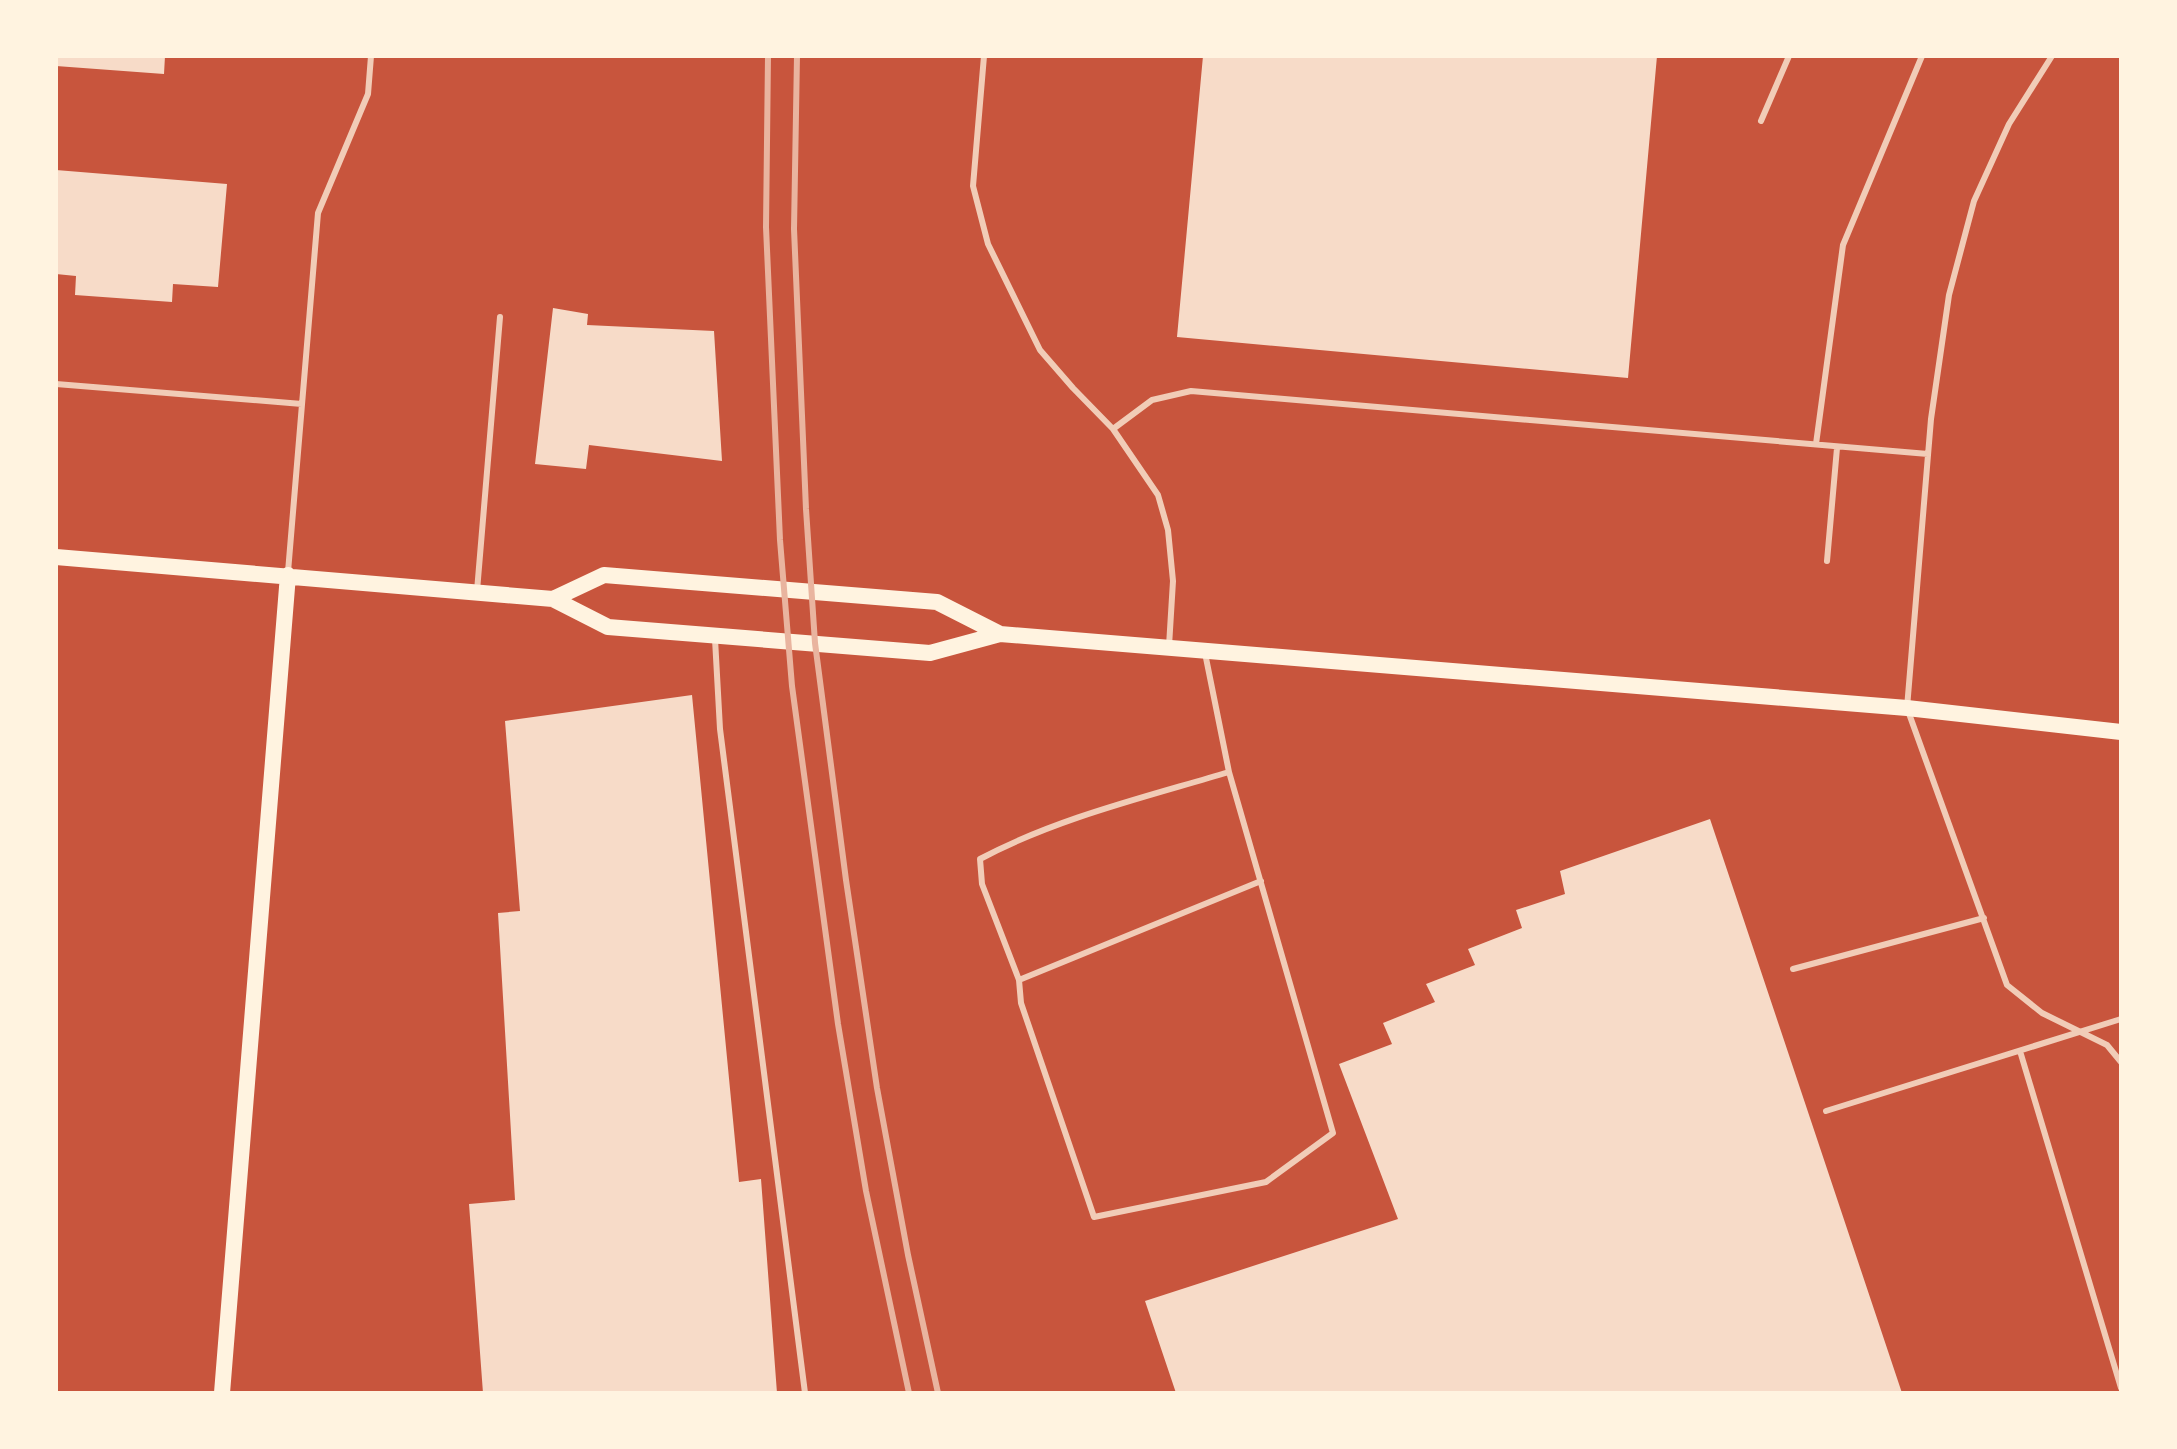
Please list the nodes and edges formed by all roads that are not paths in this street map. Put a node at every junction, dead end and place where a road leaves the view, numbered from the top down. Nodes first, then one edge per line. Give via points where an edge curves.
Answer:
1 (371, 56) edge
2 (984, 56) edge
3 (1789, 56) edge
4 (1922, 56) edge
5 (2052, 56) edge
6 (1761, 121) dead end
7 (500, 317) dead end
8 (56, 384) edge
9 (302, 404) junction
10 (1113, 429) junction
11 (1816, 444) junction
12 (1837, 448) junction
13 (1928, 454) junction
14 (56, 557) edge
15 (1827, 561) dead end
16 (288, 575) junction
17 (477, 591) junction
18 (553, 599) junction
19 (1000, 634) junction
20 (715, 635) junction
21 (1169, 650) junction
22 (1205, 653) junction
23 (1907, 708) junction
24 (2121, 732) edge
25 (1229, 772) junction
26 (1261, 881) junction
27 (1984, 918) junction
28 (1793, 969) dead end
29 (1019, 980) junction
30 (2121, 1019) edge
31 (2080, 1033) junction
32 (2020, 1051) junction
33 (2121, 1062) edge
34 (1826, 1111) dead end
35 (2121, 1388) edge
36 (222, 1393) edge
37 (805, 1393) edge

1 - 9 lane via 368,94 318,213
2 - 10 lane via 973,186 988,244 1040,350
3 - 6 lane
4 - 11 lane via 1843,245
5 - 13 lane via 2009,124 1974,201 1949,295
7 - 17 lane
8 - 9 lane
9 - 16 lane
10 - 11 lane via 1152,400 1191,391
10 - 21 lane via 1158,495 1168,530 1173,581
11 - 12 lane
12 - 13 lane
12 - 15 lane
13 - 23 lane
14 - 16 main road
16 - 17 main road
16 - 36 main road
17 - 18 main road
18 - 19 main road via 604,575 937,602
18 - 20 main road via 608,627
19 - 20 main road via 930,653
19 - 21 main road
20 - 37 lane via 720,729
21 - 22 main road
22 - 23 main road
22 - 25 lane
23 - 24 main road
23 - 27 lane
25 - 26 lane
25 - 29 lane via 1038,833 980,859 982,884
26 - 29 lane
26 - 29 lane via 1333,1133 1266,1182 1094,1217 1021,1003
27 - 28 lane
27 - 31 lane via 2007,985 2042,1013
30 - 31 lane
31 - 32 lane
31 - 33 lane via 2107,1045
32 - 34 lane
32 - 35 lane

